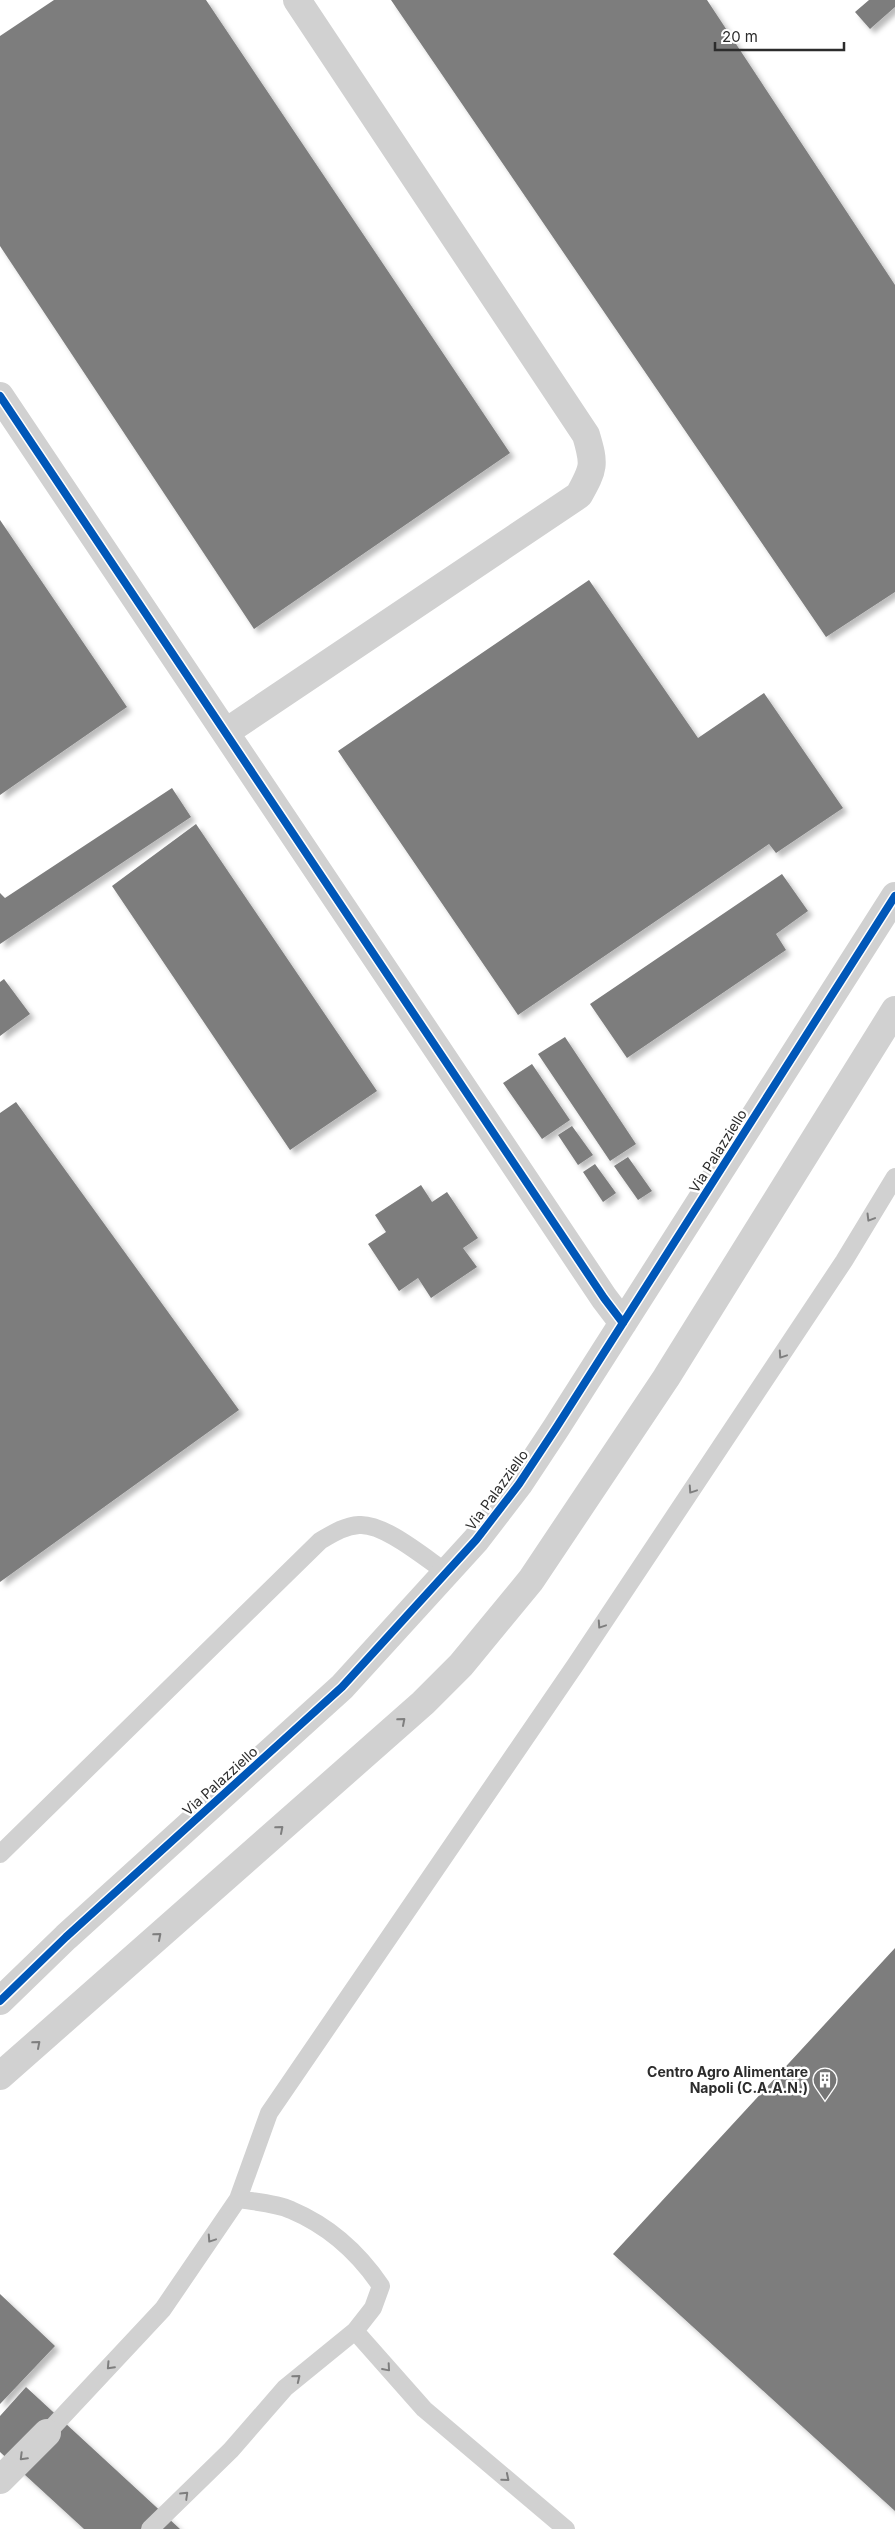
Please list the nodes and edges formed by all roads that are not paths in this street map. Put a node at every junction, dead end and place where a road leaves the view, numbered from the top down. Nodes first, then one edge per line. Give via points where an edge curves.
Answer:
1 (296, 0) edge
2 (0, 396) edge
3 (226, 732) junction
4 (895, 896) edge
5 (895, 1010) edge
6 (895, 1177) edge
7 (623, 1323) junction
8 (446, 1572) junction
9 (0, 1854) edge
10 (0, 2001) edge
11 (0, 2076) edge
12 (238, 2198) junction
13 (355, 2331) junction
14 (47, 2433) joint
15 (0, 2480) edge
16 (150, 2529) edge
17 (566, 2529) edge

1 - 3 street via 586,435 593,458 588,477 578,495
2 - 3 street
3 - 7 street
4 - 7 street, Via Palazziello
11 -> 5 street via 423,1703 498,1622 530,1580 666,1378
6 -> 12 lane via 844,1261 576,1664 269,2112
7 - 8 street, Via Palazziello via 519,1484 476,1540
8 - 9 lane via 381,1530 360,1525 339,1530 320,1541
8 - 10 street, Via Palazziello via 342,1687 66,1937
12 - 13 lane via 290,2209 332,2232 364,2261 381,2286 374,2308
12 -> 14 lane via 163,2309
16 -> 13 lane via 231,2450 285,2388
13 -> 17 lane via 424,2409
14 -> 15 street

